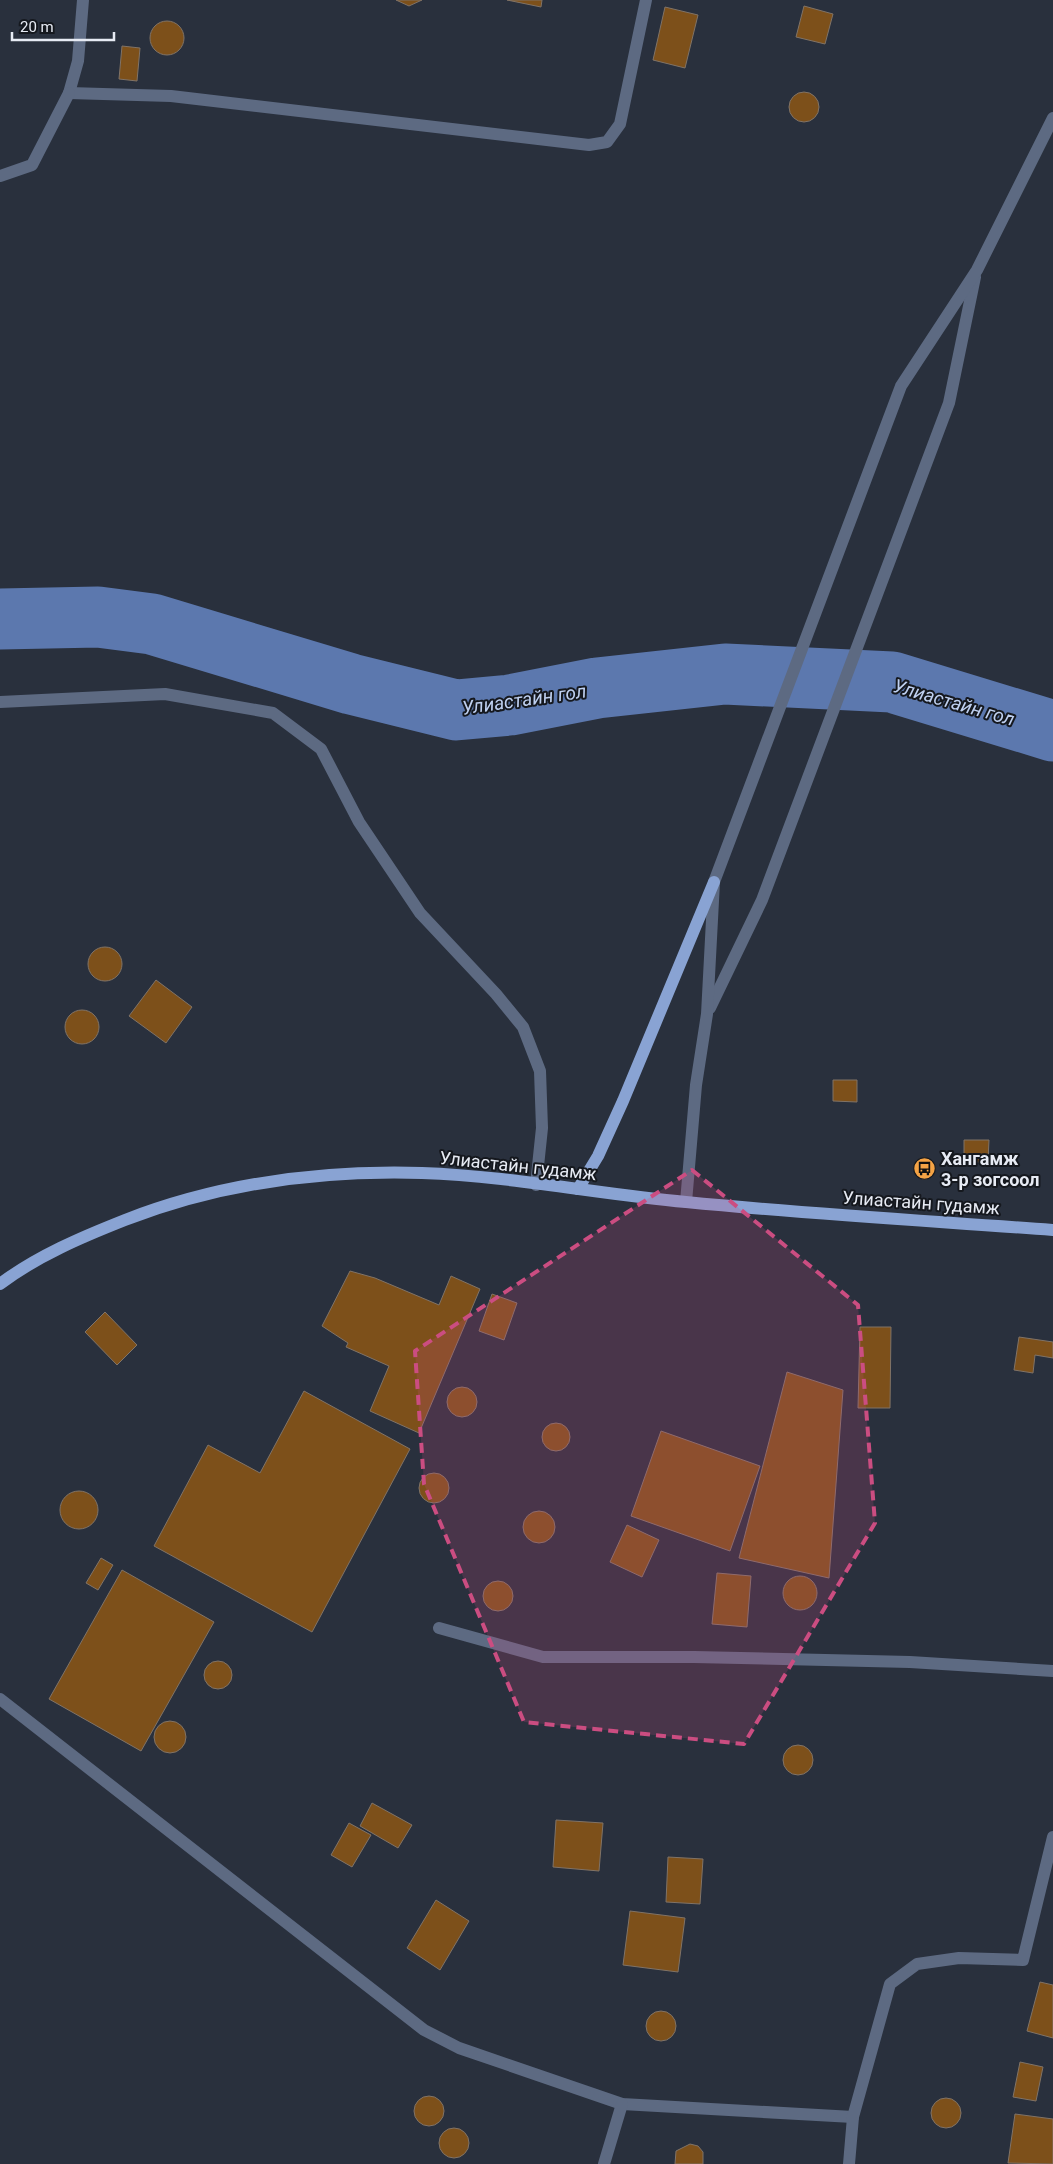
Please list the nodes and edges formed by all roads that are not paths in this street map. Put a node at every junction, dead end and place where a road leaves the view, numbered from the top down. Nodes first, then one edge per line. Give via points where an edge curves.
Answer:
1 (83, 0) edge
2 (646, 0) edge
3 (69, 92) junction
4 (1053, 118) edge
5 (0, 176) edge
6 (977, 270) junction
7 (0, 702) edge
8 (714, 882) junction
9 (707, 1014) junction
10 (536, 1184) junction
11 (578, 1190) junction
12 (686, 1202) junction
13 (1053, 1230) edge
14 (0, 1284) edge
15 (439, 1628) dead end
16 (1053, 1671) edge
17 (0, 1699) edge
18 (1053, 1837) edge
19 (622, 2104) junction
20 (853, 2117) junction
21 (604, 2164) edge
22 (849, 2164) edge

1 - 3 street via 78,61
2 - 3 street via 620,124 607,142 589,146 171,96
3 - 5 street via 32,166
4 - 6 street
6 - 8 street via 901,386
6 - 9 street via 949,404 762,900
7 - 10 street via 164,694 273,712 321,749 359,822 420,912 523,1027 540,1071 542,1128
8 - 9 street
8 - 11 main road via 623,1101 598,1156
9 - 12 street via 696,1085
10 - 11 main road, Улиастайн гудамж
10 - 14 main road, Улиастайн гудамж via 425,1173 355,1172 284,1178 220,1190 153,1209 85,1235
11 - 12 main road, Улиастайн гудамж
12 - 13 main road, Улиастайн гудамж
15 - 16 street via 543,1657 910,1662
17 - 19 street via 424,2030 459,2048
18 - 20 street via 1023,1960 959,1958 917,1964 890,1984
19 - 20 street
19 - 21 street
20 - 22 street

